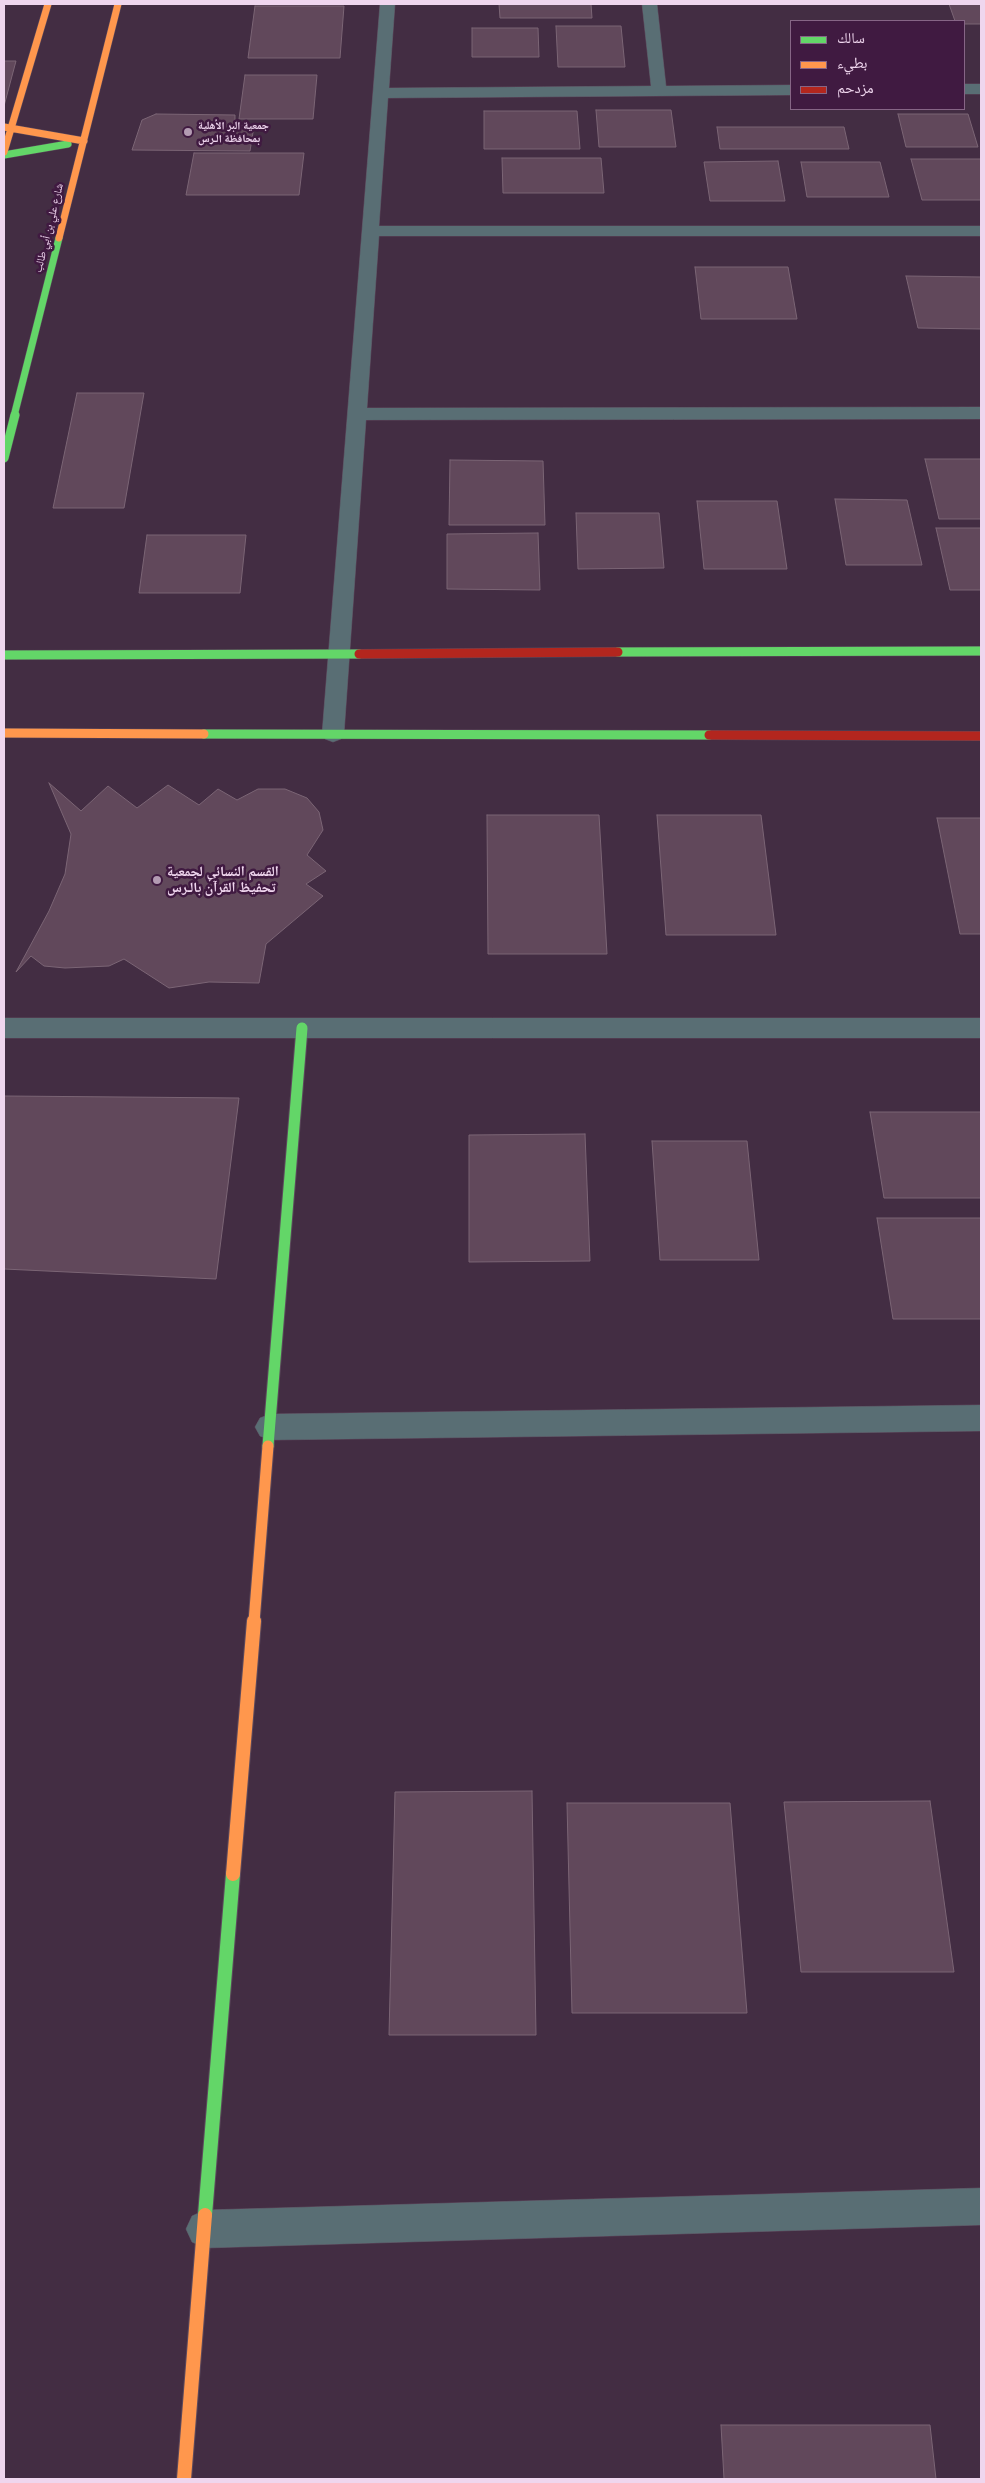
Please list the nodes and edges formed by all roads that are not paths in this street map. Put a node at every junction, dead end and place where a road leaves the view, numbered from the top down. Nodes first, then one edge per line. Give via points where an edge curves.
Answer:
1 (48, 4) edge
2 (118, 4) edge
3 (387, 4) edge
4 (650, 4) edge
5 (965, 89) edge
6 (981, 89) edge
7 (790, 90) edge
8 (659, 91) junction
9 (380, 93) junction
10 (8, 127) edge
11 (84, 141) junction
12 (4, 154) edge
13 (370, 231) junction
14 (981, 231) edge
15 (981, 413) edge
16 (356, 414) junction
17 (4, 458) edge
18 (981, 651) edge
19 (339, 654) junction
20 (4, 655) edge
21 (4, 733) edge
22 (333, 734) junction
23 (981, 736) edge
24 (4, 1028) edge
25 (302, 1028) junction
26 (981, 1028) edge
27 (981, 1418) edge
28 (270, 1427) junction
29 (981, 2206) edge
30 (204, 2229) junction
31 (184, 2479) edge

1 - 10 street
2 - 11 street, شارع علي بن أبي طالب
3 - 9 street
4 - 8 street
5 - 6 street
7 - 8 street
8 - 9 street
9 - 13 street
10 - 11 street
10 - 12 street
11 - 12 street
11 - 17 street, شارع علي بن أبي طالب
13 - 14 street
13 - 16 street
15 - 16 street
16 - 19 street
18 - 19 street
19 - 20 street
19 - 22 street
21 - 22 street
22 - 23 street
24 - 25 street
25 - 26 street
25 - 28 street
27 - 28 street
28 - 30 street
29 - 30 street
30 - 31 street

